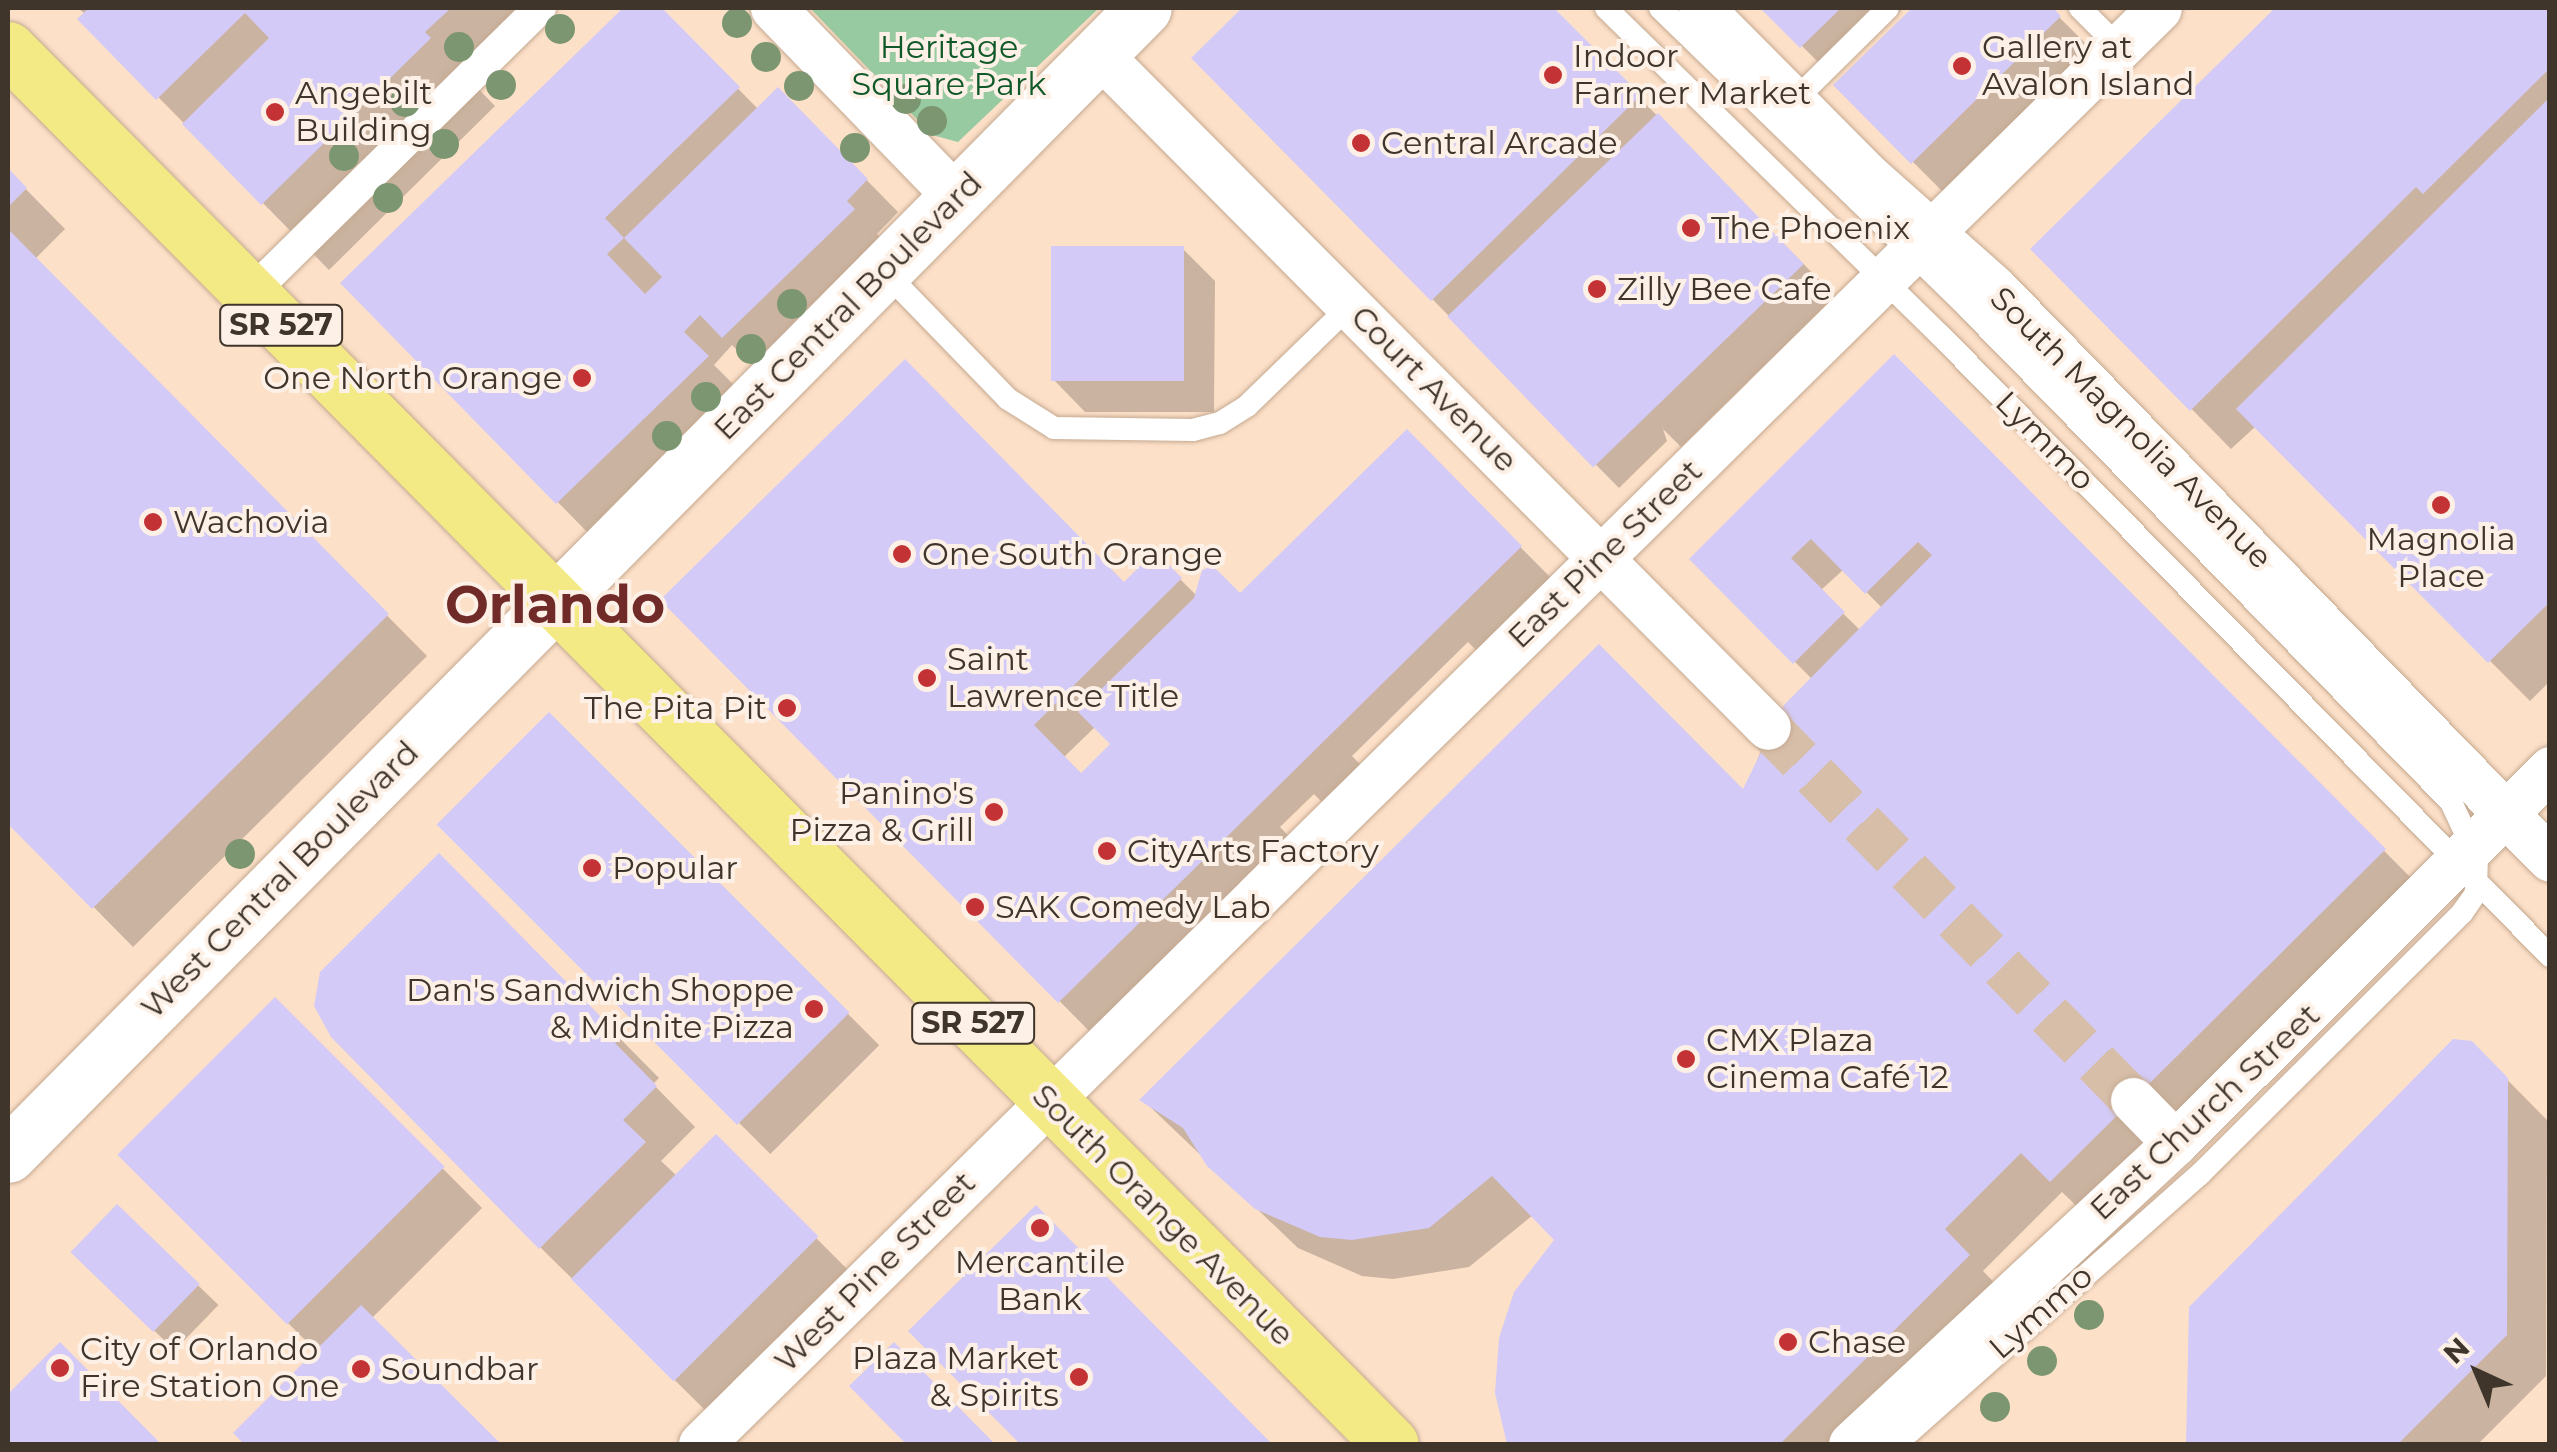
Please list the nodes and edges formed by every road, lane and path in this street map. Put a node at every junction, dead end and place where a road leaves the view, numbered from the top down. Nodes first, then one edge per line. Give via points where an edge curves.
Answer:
1 (540, 8) edge
2 (773, 8) edge
3 (1144, 8) edge
4 (1606, 8) edge
5 (1660, 8) edge
6 (1702, 8) edge
7 (1888, 8) edge
8 (2080, 8) edge
9 (2159, 8) edge
10 (2119, 47) junction
11 (8, 48) edge
12 (1098, 53) junction
13 (1794, 100) junction
14 (956, 197) junction
15 (1908, 257) junction
16 (883, 271) junction
17 (251, 294) junction
18 (1351, 305) junction
19 (1602, 557) junction
20 (552, 605) junction
21 (1768, 727) tunnel mouth
22 (2550, 750) edge
23 (2513, 789) edge
24 (2550, 859) edge
25 (2471, 864) junction
26 (2550, 956) edge
27 (1049, 1099) junction
28 (2132, 1100) tunnel mouth
29 (2175, 1143) junction
30 (8, 1155) edge
31 (701, 1444) edge
32 (1391, 1444) edge
33 (1851, 1444) edge
34 (1896, 1444) edge

1 - 17 street
2 - 14 street
3 - 12 street, East Central Boulevard
4 - 15 lane, Lymmo
5 - 15 lane, Lymmo
6 - 13 street, South Magnolia Avenue
7 - 13 lane
8 - 10 lane
9 - 10 street, East Pine Street
10 - 15 street, East Pine Street
11 - 17 main road, SR 527
12 - 14 street, East Central Boulevard
12 - 18 street, Court Avenue
13 - 15 street, South Magnolia Avenue
14 - 16 street, East Central Boulevard
15 - 19 street, East Pine Street
15 - 23 street, South Magnolia Avenue
15 - 25 lane, Lymmo
16 - 18 lane via 1008,398 1054,428 1193,430 1220,423 1248,406
16 - 20 street, East Central Boulevard
17 - 20 main road, SR 527
18 - 19 street, Court Avenue
19 - 21 street, Court Avenue
19 - 27 street, East Pine Street
20 - 27 main road, South Orange Avenue / SR 527
20 - 30 street, West Central Boulevard
22 - 23 lane
23 - 24 street, South Magnolia Avenue
23 - 25 street, East Church Street
25 - 26 lane, Lymmo
25 - 29 street, East Church Street
25 - 34 lane, Lymmo via 2462,913 2200,1174
27 - 31 street, West Pine Street
27 - 32 main road, South Orange Avenue / SR 527
28 - 29 street
29 - 33 street, East Church Street

